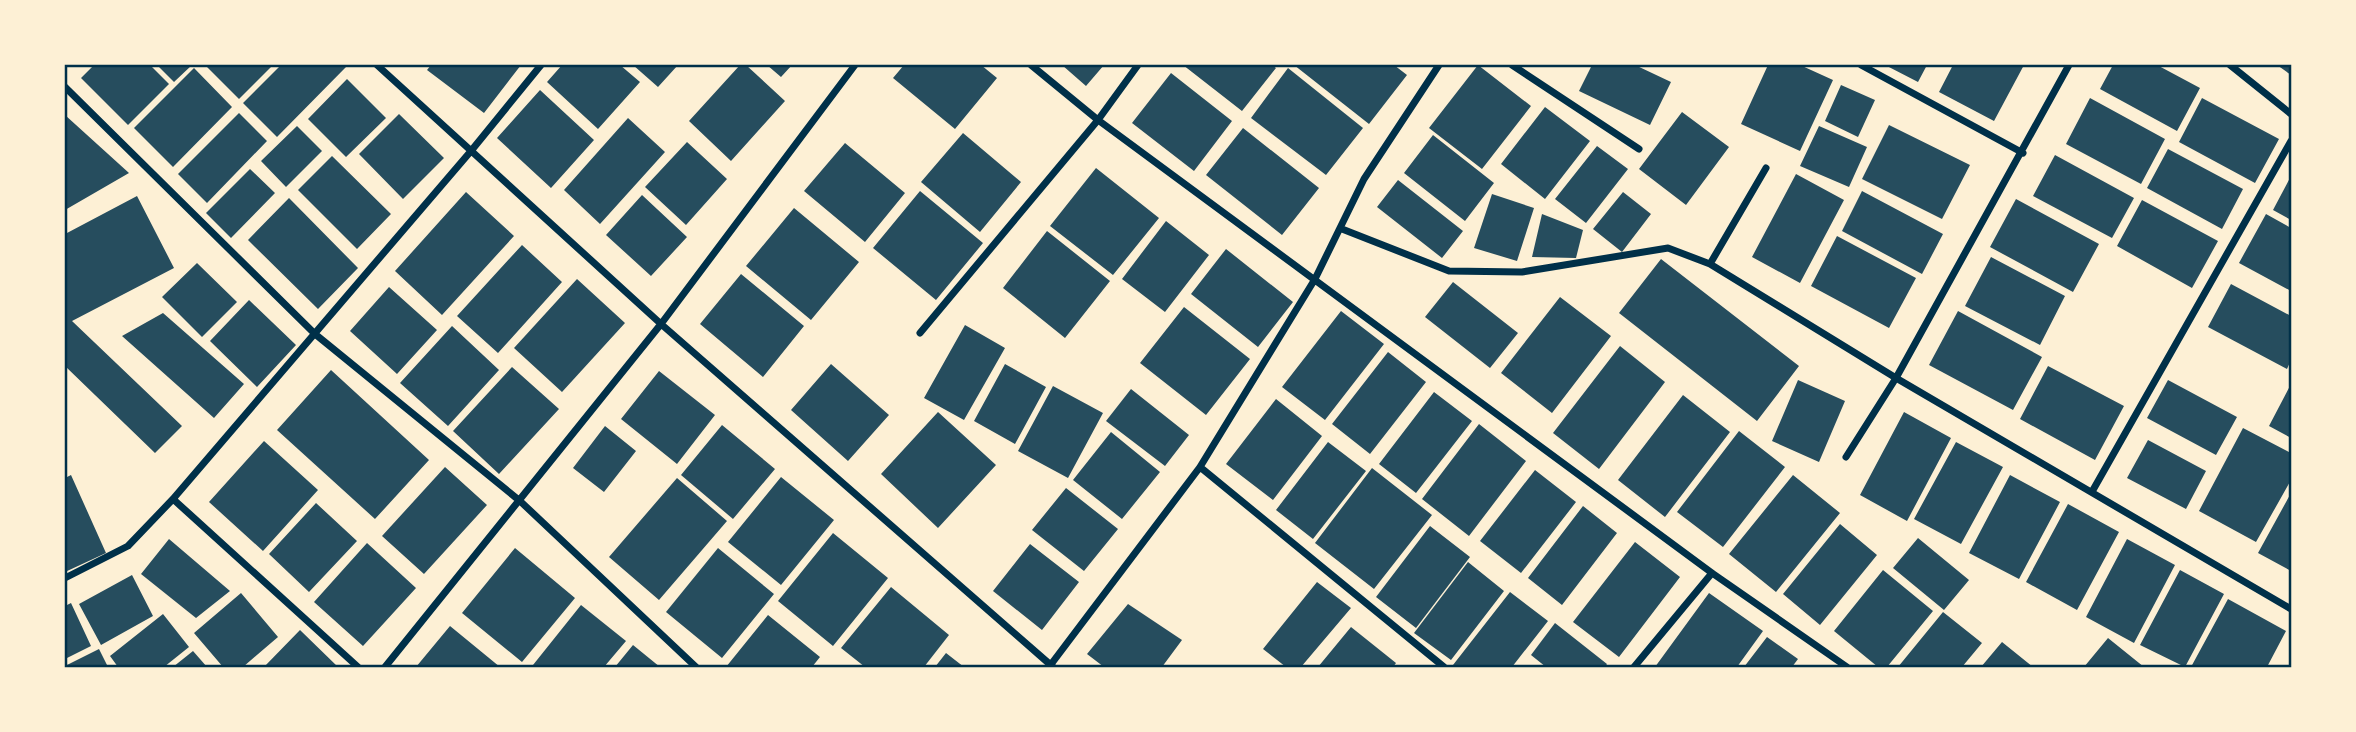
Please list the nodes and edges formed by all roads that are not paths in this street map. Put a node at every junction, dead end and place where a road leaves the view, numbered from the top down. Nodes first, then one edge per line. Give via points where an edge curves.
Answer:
1 (377, 65) edge
2 (541, 65) edge
3 (855, 65) edge
4 (1031, 65) edge
5 (1139, 65) edge
6 (1439, 65) edge
7 (1512, 65) edge
8 (1861, 65) edge
9 (2069, 65) edge
10 (2230, 65) edge
11 (65, 87) edge
12 (2291, 114) edge
13 (1098, 120) junction
14 (2291, 141) edge
15 (1639, 149) dead end
16 (471, 151) junction
17 (2022, 153) junction
18 (1766, 168) dead end
19 (1342, 229) junction
20 (1710, 264) junction
21 (1315, 278) junction
22 (661, 324) junction
23 (920, 333) dead end
24 (315, 334) junction
25 (1896, 378) junction
26 (1846, 457) dead end
27 (1200, 467) junction
28 (2093, 490) junction
29 (173, 499) junction
30 (520, 501) junction
31 (1712, 573) junction
32 (65, 578) edge
33 (2291, 609) edge
34 (1051, 666) edge
35 (358, 667) edge
36 (385, 667) edge
37 (696, 667) edge
38 (1444, 667) edge
39 (1634, 667) edge
40 (1847, 667) edge

1 - 16 street
2 - 16 street
3 - 22 street
4 - 13 street
5 - 13 street
6 - 19 street via 1364,179
7 - 15 street
8 - 17 street
9 - 17 street
10 - 12 street
11 - 24 street
13 - 21 street
13 - 23 street
14 - 28 street
16 - 22 street
16 - 24 street
17 - 25 street
18 - 20 street
19 - 20 street via 1449,271 1521,272 1668,248
19 - 21 street
20 - 25 street
21 - 27 street
21 - 31 street
22 - 30 street
22 - 34 street
24 - 29 street
24 - 30 street
25 - 26 street
25 - 28 street
27 - 34 street
27 - 38 street
28 - 33 street
29 - 32 street via 128,546
29 - 35 street
30 - 36 street
30 - 37 street
31 - 39 street
31 - 40 street

